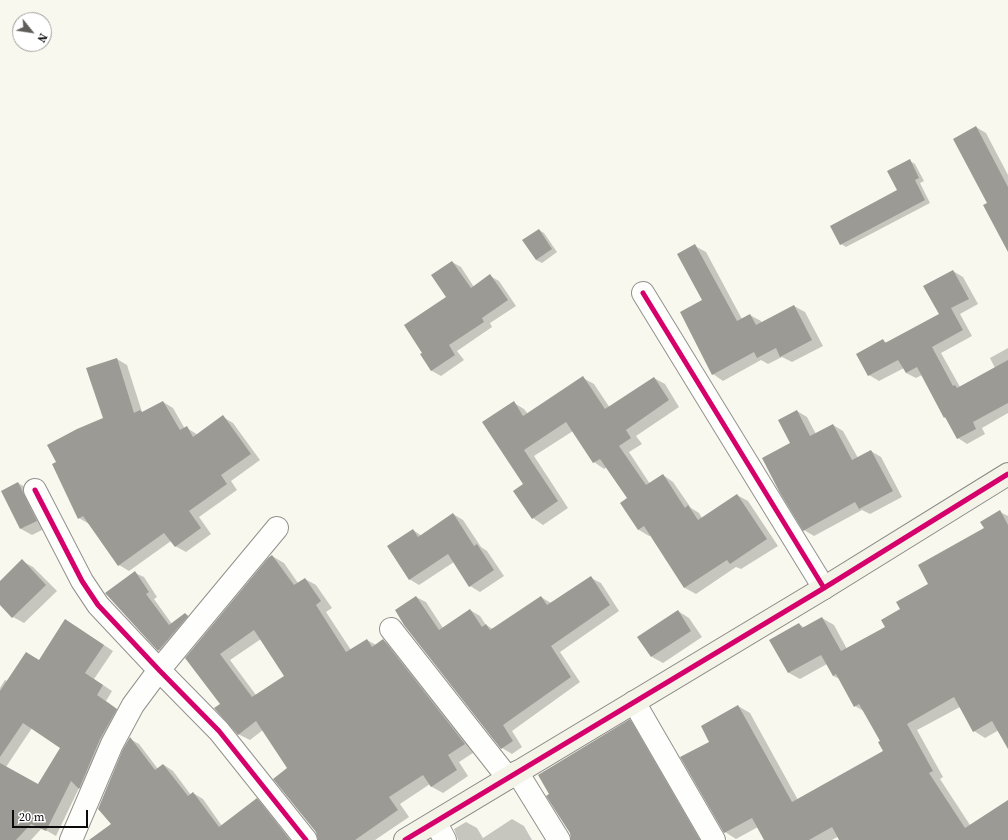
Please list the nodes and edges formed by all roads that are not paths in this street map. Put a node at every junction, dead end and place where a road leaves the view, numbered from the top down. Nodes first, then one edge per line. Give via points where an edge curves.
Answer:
1 (643, 293) dead end
2 (1008, 474) edge
3 (35, 490) dead end
4 (277, 528) dead end
5 (824, 588) junction
6 (391, 629) dead end
7 (159, 670) junction
8 (634, 702) junction
9 (512, 775) junction
10 (440, 831) edge
11 (71, 840) edge
12 (306, 840) edge
13 (405, 840) edge
14 (559, 840) edge
15 (714, 840) edge

1 - 5 street
2 - 5 street
3 - 7 street via 82,581 98,605
4 - 7 street
5 - 8 street
6 - 9 street
7 - 11 street via 133,705 112,744
7 - 12 street via 219,731
8 - 9 street
8 - 15 street
9 - 10 street
9 - 14 street
10 - 13 street

